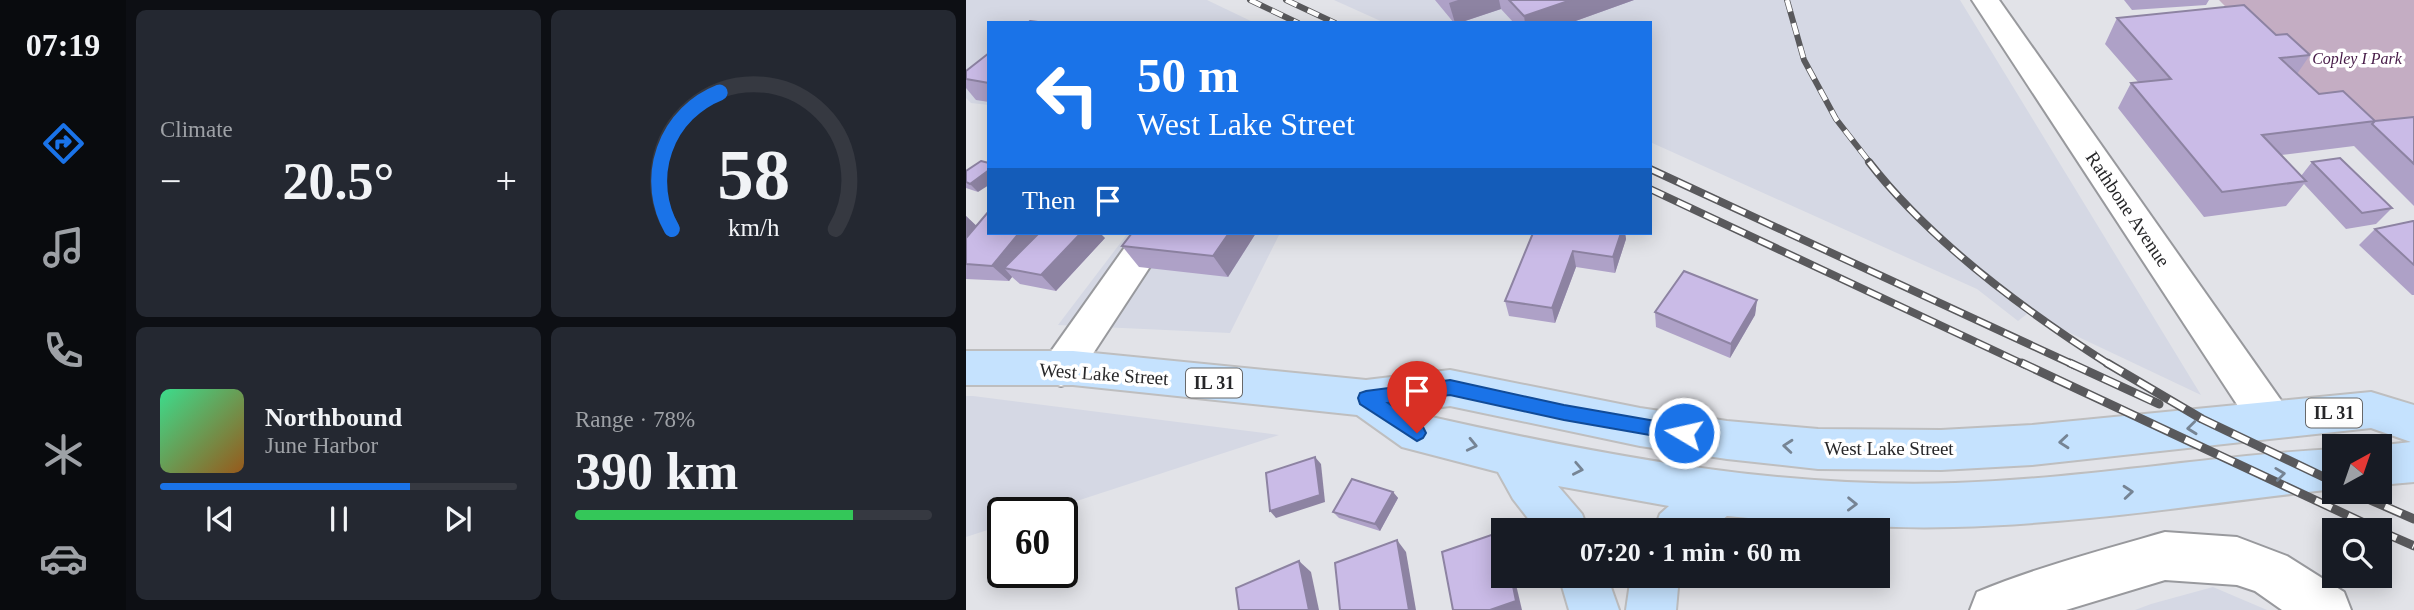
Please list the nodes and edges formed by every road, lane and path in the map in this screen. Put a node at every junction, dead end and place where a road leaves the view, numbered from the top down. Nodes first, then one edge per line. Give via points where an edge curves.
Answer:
1 (1985, 0) edge
2 (1153, 235) edge
3 (966, 368) edge
4 (1061, 369) junction
5 (1366, 398) junction
6 (2270, 419) junction
7 (2414, 424) edge
8 (1512, 454) junction
9 (2414, 462) edge
10 (2392, 464) edge
11 (2322, 470) edge
12 (1721, 494) junction
13 (1556, 518) edge
14 (1690, 518) edge
15 (1587, 588) edge
16 (1653, 588) edge
17 (1594, 610) edge
18 (1651, 610) edge
19 (1995, 610) edge
20 (2326, 610) edge

1 - 6 street, Rathbone Avenue
2 - 4 street
3 - 4 main road, West Lake Street / IL 31
4 - 5 main road, West Lake Street / IL 31
6 -> 5 main road, West Lake Street / IL 31 via 2032,445 1818,449 1640,427 1450,388
5 -> 8 main road, West Lake Street / IL 31 via 1417,433
6 - 7 main road, West Lake Street / IL 31 via 2371,410
8 -> 12 main road, West Lake Street / IL 31
8 - 13 main road
9 - 10 main road
12 -> 11 main road, West Lake Street / IL 31 via 1820,503 1954,505
12 - 14 main road
15 - 17 main road
16 - 18 main road
19 - 20 street via 2165,556 2237,561 2270,573

